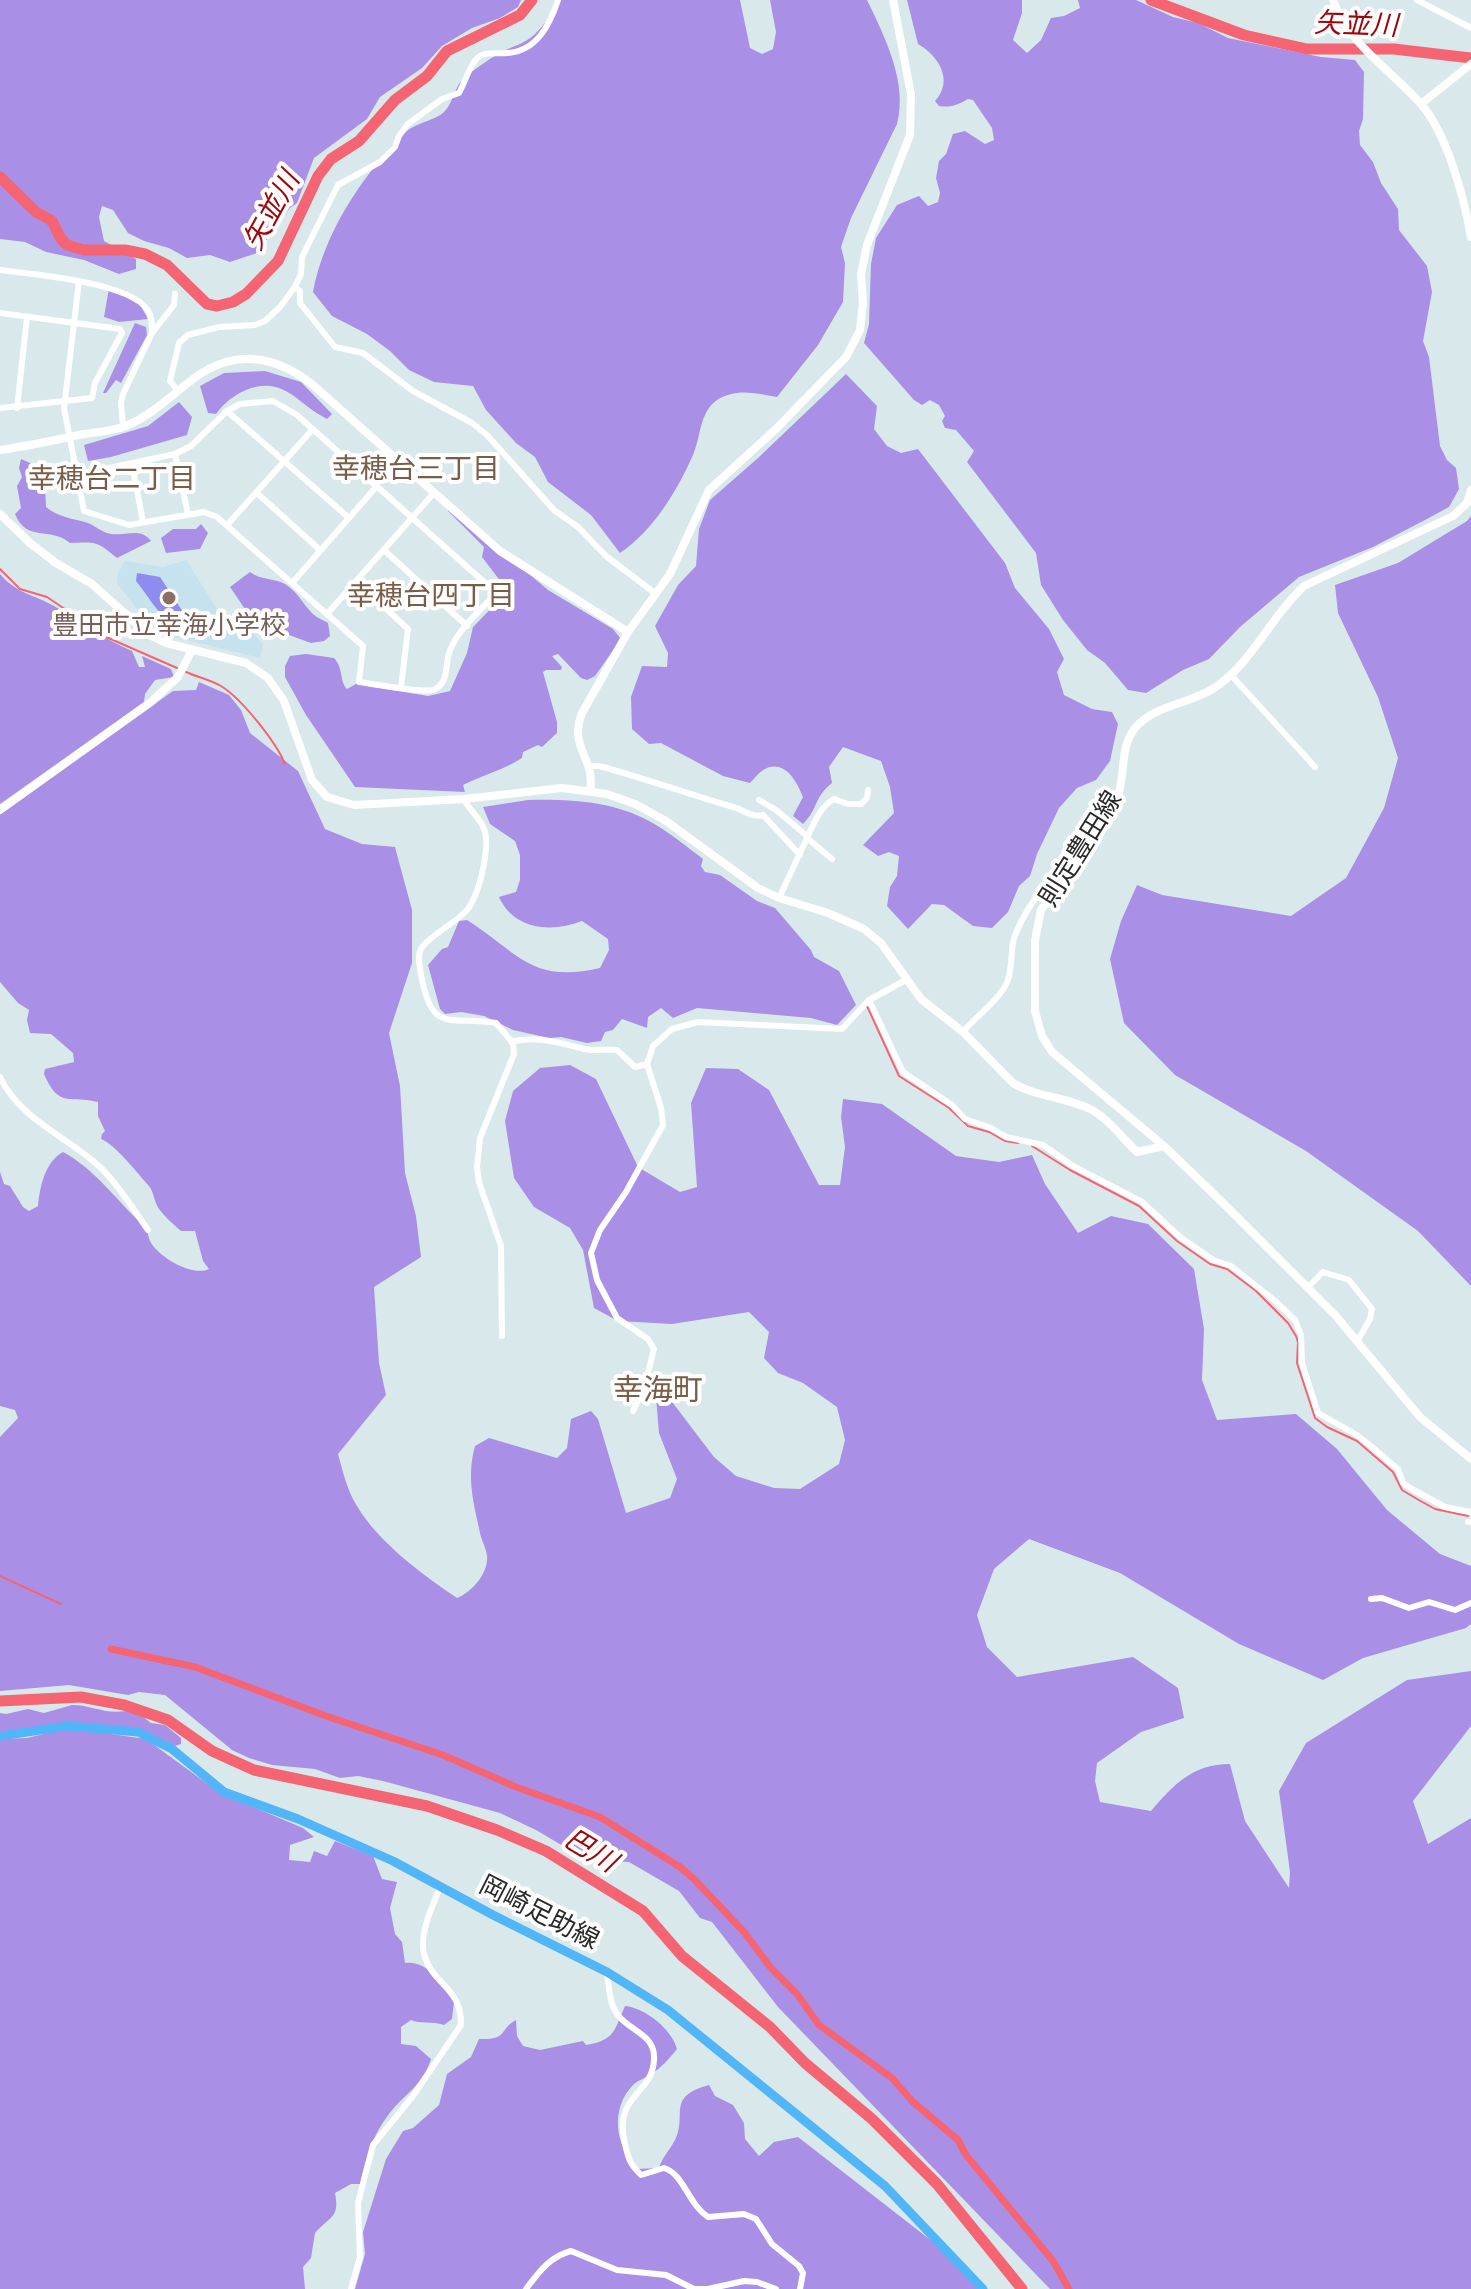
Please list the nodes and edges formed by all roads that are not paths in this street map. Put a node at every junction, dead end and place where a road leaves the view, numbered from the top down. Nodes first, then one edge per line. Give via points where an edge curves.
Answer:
1 (558, 0) edge
2 (893, 0) edge
3 (1417, 0) edge
4 (1330, 1) edge
5 (1471, 28) edge
6 (1471, 64) edge
7 (1421, 104) junction
8 (1471, 237) edge
9 (0, 270) edge
10 (79, 281) junction
11 (295, 287) junction
12 (175, 294) dead end
13 (0, 313) edge
14 (27, 317) junction
15 (74, 322) junction
16 (152, 333) junction
17 (178, 391) junction
18 (64, 405) junction
19 (0, 408) edge
20 (17, 408) junction
21 (227, 411) junction
22 (123, 427) junction
23 (313, 429) junction
24 (0, 450) edge
25 (175, 454) junction
26 (285, 460) junction
27 (132, 464) junction
28 (76, 471) junction
29 (377, 486) junction
30 (1471, 490) edge
31 (257, 493) junction
32 (433, 494) junction
33 (0, 514) edge
34 (188, 514) junction
35 (349, 518) junction
36 (413, 518) junction
37 (143, 522) junction
38 (227, 525) junction
39 (320, 550) junction
40 (384, 550) junction
41 (356, 581) junction
42 (292, 583) junction
43 (656, 594) junction
44 (327, 614) junction
45 (467, 626) junction
46 (628, 632) junction
47 (192, 650) junction
48 (1231, 675) junction
49 (401, 687) junction
50 (589, 766) junction
51 (1315, 767) dead end
52 (868, 790) dead end
53 (590, 791) junction
54 (464, 799) junction
55 (759, 800) dead end
56 (0, 810) edge
57 (807, 837) junction
58 (800, 855) junction
59 (832, 859) dead end
60 (1072, 866) junction
61 (779, 898) junction
62 (906, 980) junction
63 (869, 1000) junction
64 (963, 1032) junction
65 (511, 1042) junction
66 (647, 1064) junction
67 (0, 1077) edge
68 (1164, 1146) junction
69 (148, 1230) dead end
70 (1307, 1288) junction
71 (502, 1336) dead end
72 (1358, 1340) junction
73 (633, 1411) dead end
74 (1471, 1459) edge
75 (1471, 1512) edge
76 (1371, 1599) dead end
77 (1471, 1603) edge
78 (0, 1736) edge
79 (440, 1887) junction
80 (607, 1972) junction
81 (351, 2289) edge
82 (526, 2289) edge
83 (776, 2289) edge
84 (800, 2289) edge
85 (983, 2289) edge

1 - 11 street via 541,36 518,51 481,55 459,93 408,124 380,162 338,185 302,257
2 - 43 main road via 911,94 910,135 867,245 856,341 776,429 709,490
3 - 5 street
4 - 7 main road via 1352,35
6 - 7 main road
7 - 8 main road via 1443,143
9 - 10 street
10 - 15 street
10 - 16 street via 141,303 153,323
11 - 17 street via 265,321 188,335 173,360 170,381
11 - 43 street via 300,303 335,347 363,353 413,391 472,423 554,510
12 - 16 street via 174,305
13 - 14 street
14 - 15 street
14 - 20 street
15 - 18 street
15 - 18 street via 120,329 121,335 92,398
16 - 22 street via 123,394
17 - 22 main road
17 - 32 main road via 214,365 257,359 293,369
18 - 20 street
18 - 28 street
19 - 20 street
21 - 23 street via 240,404 273,401
21 - 25 street via 191,446
21 - 26 street
22 - 24 main road
23 - 26 street
23 - 29 street
25 - 27 street
25 - 34 street
26 - 31 street
26 - 35 street
27 - 28 street
27 - 37 street
28 - 37 street via 84,511 120,523
29 - 35 street
29 - 36 street
30 - 48 main road, 則定豊田線 via 1467,503 1453,516 1304,586
31 - 38 street
31 - 39 street
32 - 36 street
32 - 46 main road via 500,551
33 - 47 main road via 149,635
34 - 37 street
34 - 38 street via 204,512
35 - 39 street
36 - 40 street
36 - 45 street via 494,592
38 - 42 street
39 - 42 street
40 - 41 street
40 - 45 street
41 - 44 street
41 - 49 street via 408,629
42 - 44 street
43 - 46 main road
44 - 49 street via 363,646 359,682
45 - 49 street via 448,655 441,684 431,691
46 - 50 main road via 578,723 577,740
47 - 54 main road via 246,663 275,685 312,780 327,797 354,805
47 - 56 main road via 178,677 151,702
48 - 51 street
48 - 60 main road, 則定豊田線 via 1210,690 1144,718 1134,729 1117,799
50 - 53 main road
50 - 58 street via 763,815
52 - 57 street via 861,804 828,802
53 - 54 main road via 551,789
53 - 61 main road via 651,811 745,880
54 - 65 street via 486,833 484,861 468,910 423,946 424,989 442,1019 496,1023
55 - 57 street
57 - 58 street
57 - 59 street
58 - 61 street
60 - 64 street via 1057,873 1028,910 1014,940 1008,982
60 - 68 main road, 則定豊田線 via 1041,910 1037,927 1036,1022 1052,1052
61 - 62 main road via 864,929 881,943
62 - 63 street
62 - 64 main road via 932,1010
63 - 66 street via 842,1029 723,1021 681,1025 653,1046
63 - 75 street via 903,1072 965,1119 1006,1137 1043,1145 1137,1199 1180,1237 1231,1266 1274,1300 1297,1324 1318,1413 1372,1447 1398,1469 1410,1488 1445,1507
64 - 68 main road via 1023,1089 1090,1109 1137,1152
65 - 66 street via 528,1038 617,1050 635,1067
65 - 71 street via 514,1054 477,1149 479,1182 501,1246
66 - 73 street via 663,1125 591,1253 597,1280 617,1318 654,1349
67 - 69 street via 31,1116 102,1169
68 - 70 main road, 則定豊田線
70 - 72 main road, 則定豊田線
70 - 72 street via 1323,1272 1349,1280 1372,1309
72 - 74 main road, 則定豊田線 via 1420,1417
76 - 77 street via 1409,1608 1429,1602 1455,1610
78 - 79 main road, 岡崎足助線 via 68,1726 138,1732 172,1749 224,1792 298,1819
79 - 80 main road, 岡崎足助線
79 - 81 street via 427,1919 423,1951 457,2000 461,2025 373,2145 358,2203 360,2257
80 - 84 street via 616,2012 650,2041 655,2056 648,2078 623,2113 631,2167 641,2175 664,2168 674,2172 708,2217 744,2214 756,2219 772,2244 799,2266
80 - 85 main road, 岡崎足助線 via 668,2010 885,2186
82 - 83 street via 547,2263 571,2251 617,2270 666,2275 694,2289 744,2281

